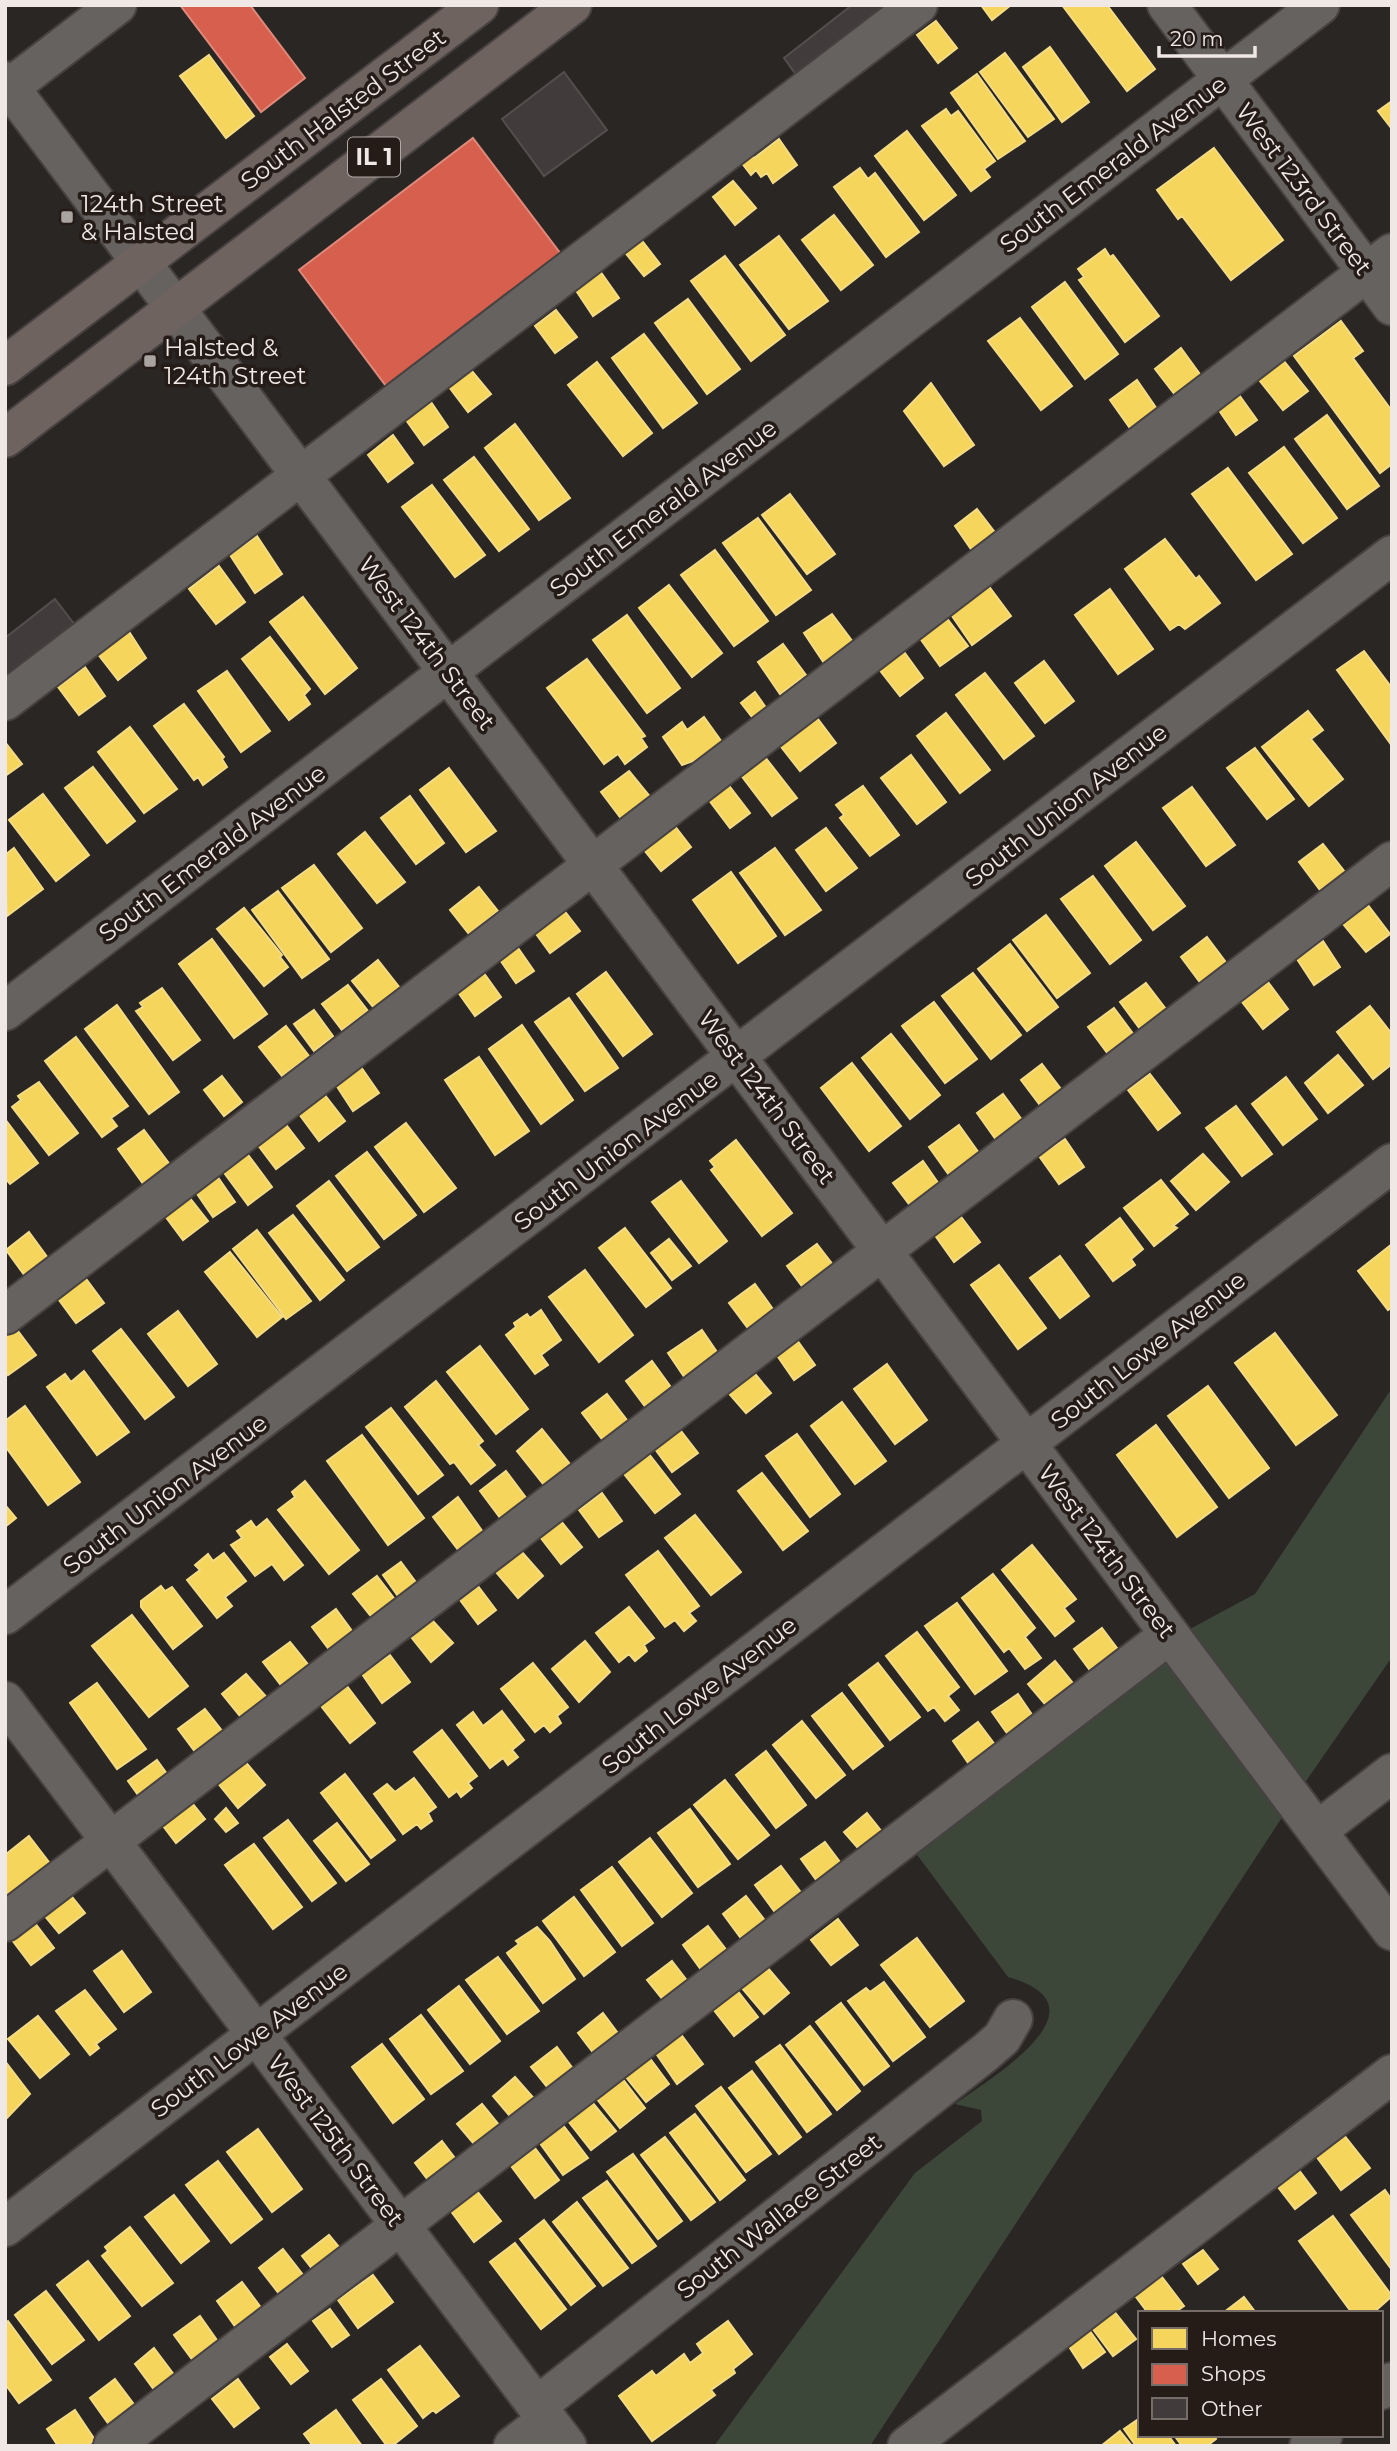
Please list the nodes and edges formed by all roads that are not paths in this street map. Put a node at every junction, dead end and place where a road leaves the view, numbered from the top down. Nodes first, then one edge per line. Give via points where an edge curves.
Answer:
1 (117, 5) edge
2 (480, 5) edge
3 (572, 5) edge
4 (918, 5) edge
5 (1167, 5) edge
6 (1320, 5) edge
7 (1223, 80) junction
8 (7, 86) edge
9 (142, 262) junction
10 (1379, 262) edge
11 (1392, 306) edge
12 (176, 308) junction
13 (5, 366) edge
14 (5, 438) edge
15 (301, 476) junction
16 (1392, 555) edge
17 (448, 672) junction
18 (5, 701) edge
19 (1392, 861) edge
20 (593, 865) junction
21 (5, 1011) edge
22 (738, 1058) junction
23 (1392, 1163) edge
24 (882, 1251) junction
25 (5, 1315) edge
26 (1026, 1443) junction
27 (5, 1615) edge
28 (1169, 1635) junction
29 (5, 1701) edge
30 (1392, 1773) edge
31 (1317, 1831) junction
32 (111, 1841) junction
33 (5, 1922) edge
34 (1392, 1931) edge
35 (1013, 2019) dead end
36 (256, 2034) junction
37 (1392, 2074) edge
38 (400, 2225) junction
39 (5, 2227) edge
40 (550, 2424) edge
41 (113, 2446) edge
42 (513, 2446) edge
43 (907, 2446) edge

1 - 8 street
2 - 9 main road, South Halsted Street / IL 1
3 - 12 main road, IL 1
4 - 15 street
5 - 7 street, West 123rd Street
6 - 7 street, South Emerald Avenue
7 - 10 street, West 123rd Street
7 - 17 street, South Emerald Avenue
8 - 9 street, West 124th Street
9 - 12 street, West 124th Street
9 - 13 main road, South Halsted Street / IL 1
10 - 11 street, West 123rd Street
10 - 20 street
12 - 14 main road, IL 1
12 - 15 street, West 124th Street
15 - 17 street, West 124th Street
15 - 18 street
16 - 22 street, South Union Avenue
17 - 20 street, West 124th Street
17 - 21 street, South Emerald Avenue
19 - 24 street
20 - 22 street, West 124th Street
20 - 25 street
22 - 24 street, West 124th Street
22 - 27 street, South Union Avenue
23 - 26 street, South Lowe Avenue
24 - 26 street, West 124th Street
24 - 32 street
26 - 28 street, West 124th Street
26 - 36 street, South Lowe Avenue
28 - 31 street, West 124th Street
28 - 38 street
29 - 32 street, West 125th Street
30 - 31 street
31 - 34 street, West 124th Street
32 - 33 street
32 - 36 street, West 125th Street
35 - 40 street, South Wallace Street via 1002,2038 986,2052
36 - 38 street, West 125th Street
36 - 39 street, South Lowe Avenue
37 - 43 street
38 - 40 street, West 125th Street
38 - 41 street
40 - 42 street, South Wallace Street

